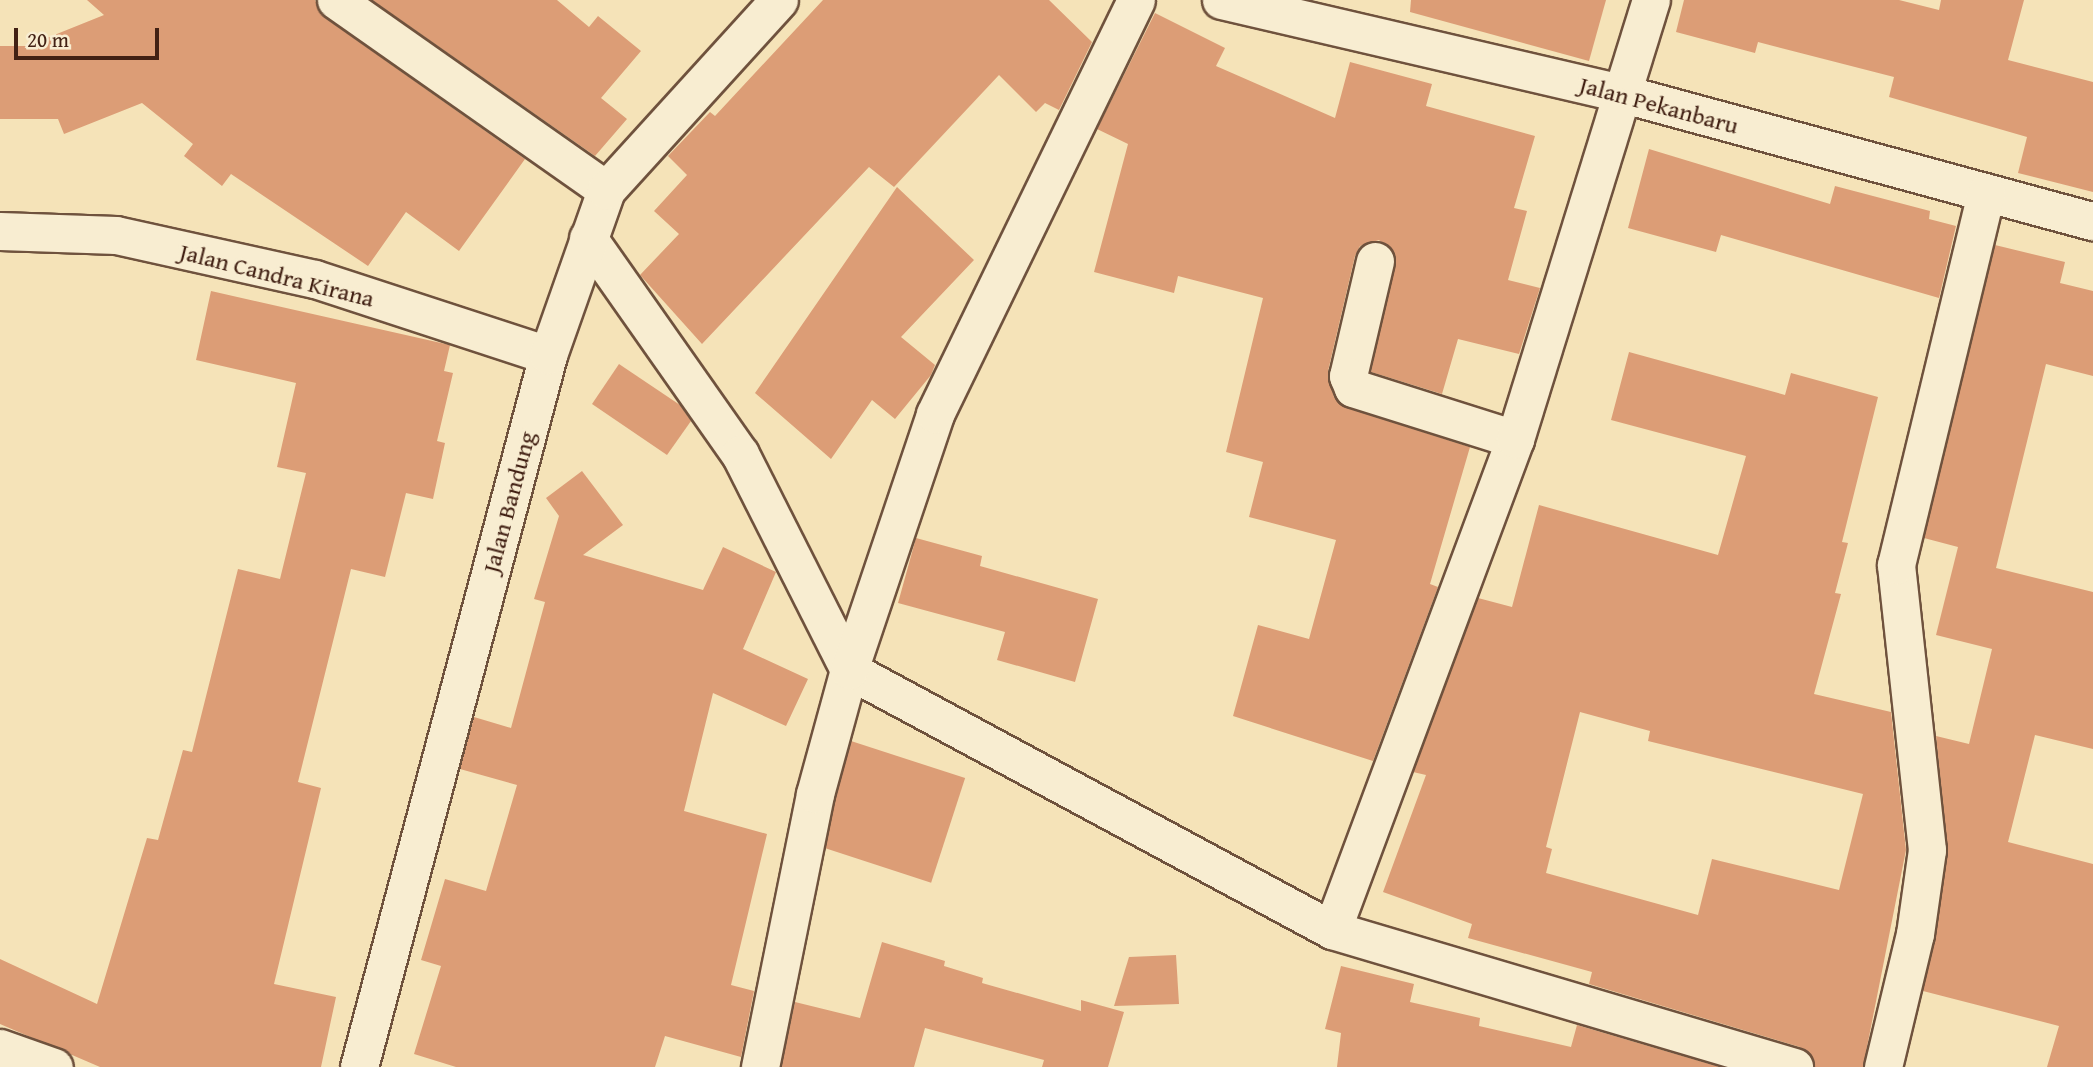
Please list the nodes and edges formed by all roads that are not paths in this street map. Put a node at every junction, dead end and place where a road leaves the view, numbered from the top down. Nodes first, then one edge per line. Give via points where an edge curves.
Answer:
1 (335, 0) edge
2 (779, 0) edge
3 (1136, 0) edge
4 (1221, 0) edge
5 (1651, 0) edge
6 (1624, 94) junction
7 (606, 190) junction
8 (1986, 193) junction
9 (2093, 221) edge
10 (0, 231) edge
11 (588, 238) junction
12 (1375, 261) dead end
13 (548, 355) junction
14 (1515, 439) junction
15 (849, 670) junction
16 (1332, 930) junction
17 (0, 1048) edge
18 (54, 1067) edge
19 (359, 1067) edge
20 (760, 1067) edge
21 (1794, 1067) edge
22 (1883, 1067) edge

1 - 7 street
2 - 7 street, Jalan Bandung
3 - 15 street via 935,414
4 - 6 street, Jalan Pekanbaru
5 - 6 street
6 - 8 street, Jalan Pekanbaru
6 - 14 street
7 - 11 street, Jalan Bandung
8 - 9 street, Jalan Pekanbaru
8 - 22 street via 1896,565 1927,850 1915,934
10 - 13 street, Jalan Candra Kirana via 116,235 315,279
11 - 13 street, Jalan Bandung
11 - 15 street via 740,454
12 - 14 street via 1348,376 1353,388
13 - 19 street, Jalan Bandung
14 - 16 street
15 - 16 street
15 - 20 street via 815,794
16 - 21 street
17 - 18 street

